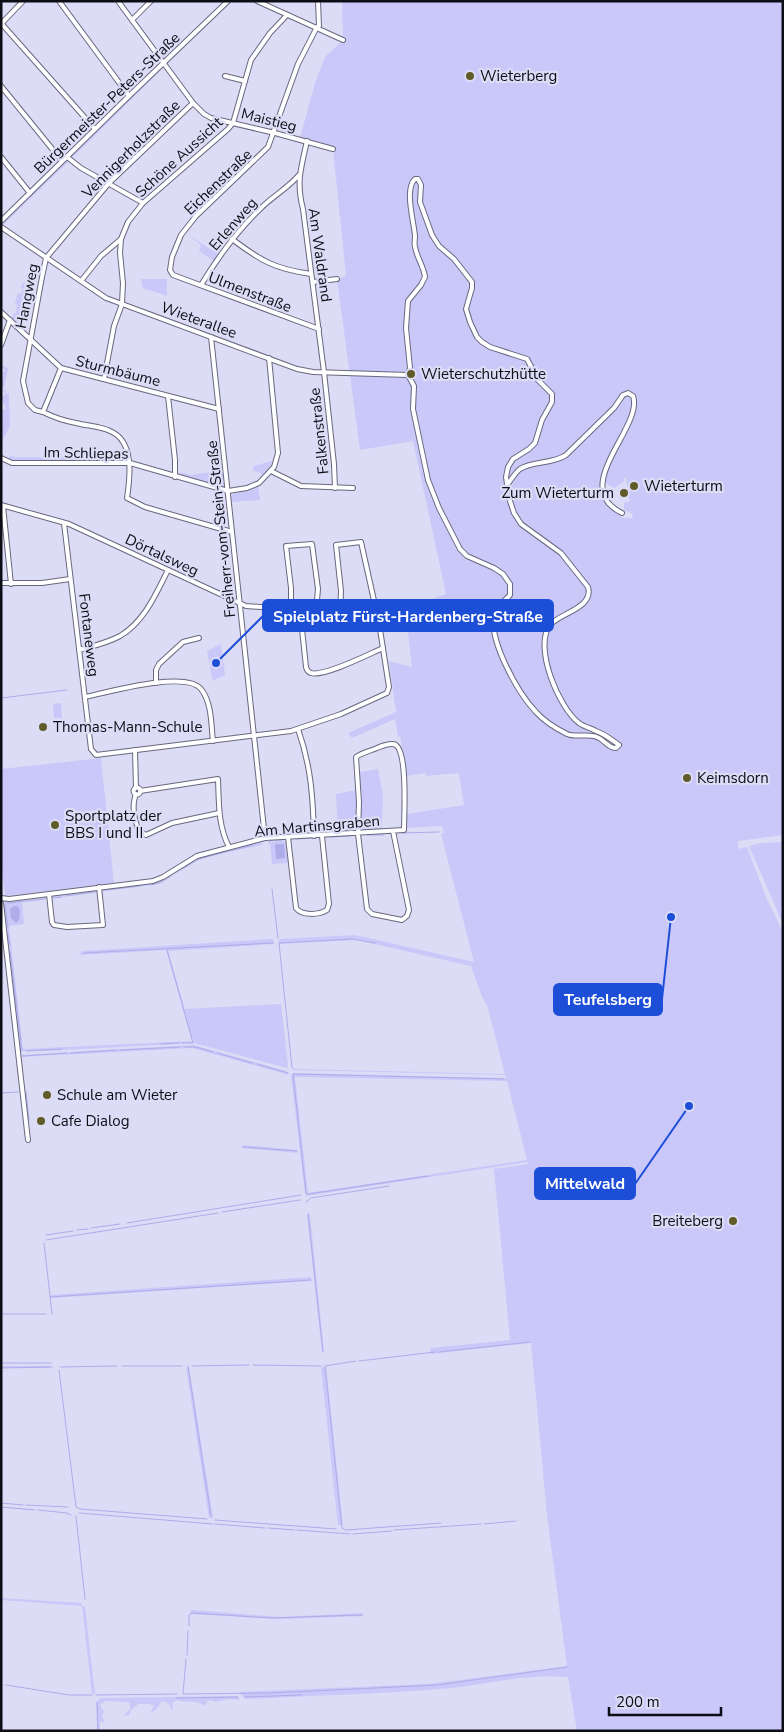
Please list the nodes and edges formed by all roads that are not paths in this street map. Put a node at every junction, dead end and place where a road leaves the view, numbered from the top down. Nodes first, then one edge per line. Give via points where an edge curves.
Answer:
1 (23, 1) edge
2 (59, 1) edge
3 (118, 1) edge
4 (151, 1) edge
5 (228, 1) edge
6 (257, 1) edge
7 (318, 1) edge
8 (287, 15) junction
9 (132, 20) junction
10 (2, 23) edge
11 (317, 27) junction
12 (343, 40) dead end
13 (163, 63) junction
14 (225, 76) dead end
15 (245, 81) junction
16 (1, 86) edge
17 (129, 96) junction
18 (193, 103) junction
19 (233, 122) junction
20 (95, 130) junction
21 (275, 133) junction
22 (307, 141) junction
23 (333, 149) dead end
24 (67, 157) junction
25 (1, 158) edge
26 (62, 161) junction
27 (299, 174) junction
28 (109, 183) junction
29 (290, 185) junction
30 (299, 191) junction
31 (30, 193) junction
32 (143, 203) junction
33 (1, 221) edge
34 (1, 227) edge
35 (121, 239) junction
36 (232, 239) junction
37 (46, 258) junction
38 (311, 274) junction
39 (173, 275) joint
40 (337, 279) dead end
41 (81, 281) junction
42 (313, 282) junction
43 (201, 285) junction
44 (122, 304) junction
45 (1, 312) edge
46 (10, 320) junction
47 (319, 329) junction
48 (212, 337) junction
49 (30, 339) junction
50 (1, 345) edge
51 (269, 358) junction
52 (61, 368) junction
53 (324, 372) junction
54 (408, 375) junction
55 (104, 379) junction
56 (168, 396) junction
57 (219, 409) junction
58 (43, 412) junction
59 (1, 458) edge
60 (130, 464) junction
61 (271, 471) junction
62 (175, 477) junction
63 (507, 485) junction
64 (335, 488) junction
65 (353, 488) dead end
66 (228, 491) junction
67 (2, 506) edge
68 (622, 513) dead end
69 (64, 522) junction
70 (232, 532) junction
71 (168, 570) junction
72 (70, 580) junction
73 (1, 583) edge
74 (11, 584) junction
75 (240, 604) junction
76 (291, 609) junction
77 (300, 610) junction
78 (316, 611) junction
79 (340, 612) junction
80 (377, 615) junction
81 (199, 638) dead end
82 (383, 648) junction
83 (79, 650) junction
84 (156, 683) junction
85 (85, 697) junction
86 (298, 729) junction
87 (254, 736) junction
88 (213, 741) junction
89 (135, 750) junction
90 (138, 789) junction
91 (219, 813) junction
92 (393, 831) junction
93 (358, 834) junction
94 (314, 836) junction
95 (322, 836) junction
96 (265, 838) junction
97 (288, 838) junction
98 (229, 847) junction
99 (99, 888) junction
100 (49, 894) junction
101 (1, 898) edge
102 (1, 903) edge
103 (103, 925) junction
104 (110, 925) dead end
105 (28, 1140) dead end

1 - 10 street
2 - 17 street
3 - 9 street, Maistieg
4 - 9 street
5 - 13 street, Bürgermeister-Peters-Straße
6 - 8 street
7 - 11 street
8 - 11 street
8 - 15 street via 251,60
9 - 13 street, Maistieg
10 - 20 street
11 - 12 street
11 - 21 street, Eichenstraße via 298,64
13 - 17 street, Bürgermeister-Peters-Straße
13 - 18 street, Maistieg
14 - 15 street
15 - 19 street
16 - 26 street
17 - 20 street, Bürgermeister-Peters-Straße
18 - 19 street, Maistieg via 211,118
18 - 28 street, Vennigerholzstraße
19 - 21 street, Maistieg
19 - 32 street, Schöne Aussicht via 228,130
20 - 24 street, Bürgermeister-Peters-Straße
21 - 22 street, Maistieg
21 - 39 street, Eichenstraße via 258,159 208,204 181,235 170,267
22 - 23 street, Maistieg
22 - 27 street, Am Waldrand
24 - 26 street, Bürgermeister-Peters-Straße
24 - 28 street
25 - 31 street
26 - 31 street, Bürgermeister-Peters-Straße
27 - 29 street, Erlenweg
27 - 30 street, Am Waldrand
28 - 32 street
28 - 37 street, Vennigerholzstraße
29 - 30 street
29 - 36 street, Erlenweg via 262,206
30 - 38 street, Am Waldrand
31 - 33 street, Bürgermeister-Peters-Straße
32 - 35 street, Schöne Aussicht via 128,222
34 - 37 street, Wieterallee
35 - 41 street via 101,256
35 - 44 street, Schöne Aussicht
36 - 38 street via 271,265
36 - 43 street, Erlenweg
37 - 41 street, Wieterallee
37 - 49 street, Hangweg
38 - 42 street, Am Waldrand
39 - 43 street, Ulmenstraße
40 - 42 street
41 - 44 street, Wieterallee via 102,296
42 - 47 street, Am Waldrand
43 - 47 street, Ulmenstraße
44 - 48 street, Wieterallee
44 - 55 street, Schöne Aussicht via 114,326
45 - 46 street, Sturmbäume
46 - 49 street, Sturmbäume
46 - 50 street
47 - 53 street, Am Waldrand
48 - 51 street, Wieterallee
48 - 57 street, Freiherr-vom-Stein-Straße
49 - 52 street, Sturmbäume
49 - 58 street, Hangweg via 23,381 25,394 35,410
51 - 53 street, Wieterallee via 303,371
51 - 61 street via 278,449
52 - 55 street, Sturmbäume
52 - 58 street
53 - 54 street, Wieterallee
53 - 64 street, Falkenstraße
54 - 63 street via 406,306 425,277 415,247 411,209 411,184 416,179 420,181 419,198 432,235 472,282 466,309 477,337 490,347 527,359 538,380 552,396 534,444 509,464
54 - 63 street via 414,384 413,409 428,480 450,530 463,553 497,570 510,584 511,594 497,608 494,626 497,643 514,679 536,712 566,733 596,737 616,748 619,745 600,732 579,723 564,705 552,684 546,656 544,638 549,626 583,604 589,594 588,587 561,553 519,522
55 - 56 street, Sturmbäume
56 - 57 street, Sturmbäume
56 - 62 street
57 - 66 street, Freiherr-vom-Stein-Straße
58 - 60 street via 115,433 125,446
59 - 60 street, Im Schliepas via 12,463
60 - 62 street, Im Schliepas
60 - 70 street via 127,498 145,507
61 - 64 street via 301,486
61 - 66 street via 254,486
62 - 66 street, Im Schliepas
63 - 68 street via 524,467 566,456 623,395 630,393 634,406 603,482 605,498
64 - 65 street
66 - 70 street, Freiherr-vom-Stein-Straße
67 - 69 street, Dörtalsweg
67 - 74 street
69 - 71 street, Dörtalsweg
69 - 72 street, Fontaneweg
70 - 75 street, Freiherr-vom-Stein-Straße
71 - 75 street, Dörtalsweg
71 - 83 street via 147,609 130,628 114,639
72 - 74 street
72 - 83 street, Fontaneweg
73 - 74 street
75 - 76 street, Dörtalsweg
75 - 87 street, Freiherr-vom-Stein-Straße
76 - 77 street, Dörtalsweg
76 - 78 street via 286,546 312,544 318,589
77 - 78 street, Dörtalsweg
77 - 82 street via 306,667 312,673 333,670
78 - 79 street, Dörtalsweg
79 - 80 street, Dörtalsweg
79 - 80 street via 336,545 361,542
80 - 82 street
81 - 84 street via 183,642 159,664
82 - 86 street via 389,687 387,694
83 - 85 street, Fontaneweg
84 - 85 street
84 - 88 street via 187,682 200,687 208,700
85 - 89 street, Fontaneweg via 93,753
86 - 87 street
86 - 94 street via 311,776
87 - 88 street
87 - 96 street, Freiherr-vom-Stein-Straße
88 - 89 street
89 - 90 street
90 - 91 street via 218,779
90 - 91 street via 133,802 134,820 139,831 146,834 172,823
91 - 98 street via 224,839
92 - 93 street, Am Martinsgraben
92 - 93 street via 409,910 401,920 372,914 367,909
92 - 93 street, Am Martinsgraben via 404,830 405,785 398,747 390,744 356,758 360,806
93 - 95 street, Am Martinsgraben
94 - 95 street, Am Martinsgraben
94 - 97 street, Am Martinsgraben
95 - 97 street via 330,904 321,913 301,913 296,908
96 - 97 street, Am Martinsgraben
96 - 98 street, Am Martinsgraben
98 - 99 street, Am Martinsgraben via 195,856 158,879
99 - 100 street, Am Martinsgraben
99 - 103 street
100 - 101 street, Am Martinsgraben
100 - 103 street via 54,925
102 - 105 street
103 - 104 street

